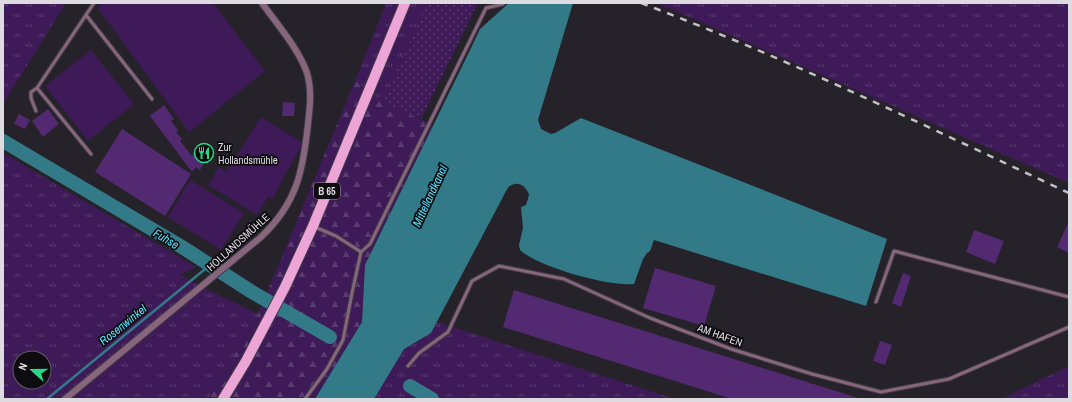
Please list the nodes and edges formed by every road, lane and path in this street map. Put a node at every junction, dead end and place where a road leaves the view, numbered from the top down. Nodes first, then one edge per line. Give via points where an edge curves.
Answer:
1 (94, 3) edge
2 (262, 3) edge
3 (405, 3) edge
4 (503, 4) dead end
5 (86, 15) junction
6 (37, 88) junction
7 (152, 99) dead end
8 (36, 111) dead end
9 (91, 154) dead end
10 (313, 226) junction
11 (361, 252) junction
12 (1069, 297) edge
13 (876, 302) dead end
14 (1069, 327) edge
15 (408, 366) dead end
16 (66, 399) edge
17 (223, 399) edge
18 (305, 399) edge

1 - 5 lane
2 - 16 street, HOLLANDSMÜHLE via 300,56 310,89 307,136 298,182 285,209 270,228 236,259
3 - 10 main road, B 65
4 - 11 lane via 486,8 370,244
5 - 6 lane
5 - 7 lane
6 - 8 lane via 31,92
6 - 9 lane
10 - 11 lane via 336,236
10 - 17 main road, B 65 via 267,323
11 - 18 lane via 343,340 327,369
12 - 13 lane via 894,251
14 - 15 lane, AM HAFEN via 949,379 881,392 731,349 650,318 564,279 499,266 472,281 448,332 419,353

